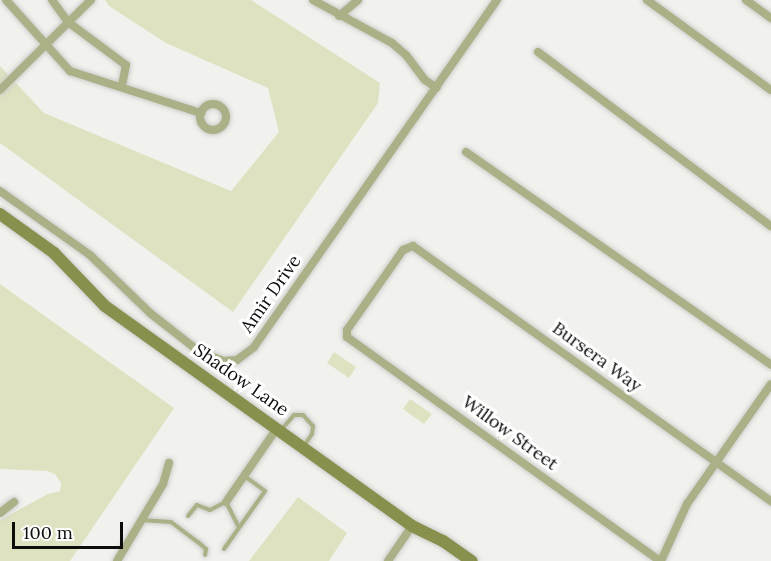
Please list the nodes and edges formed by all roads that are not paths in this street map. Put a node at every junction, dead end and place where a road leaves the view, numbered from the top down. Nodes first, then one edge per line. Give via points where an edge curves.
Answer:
1 (6, 0) edge
2 (52, 0) edge
3 (91, 0) edge
4 (313, 0) edge
5 (358, 0) edge
6 (497, 0) edge
7 (647, 0) edge
8 (746, 0) edge
9 (339, 16) junction
10 (771, 18) edge
11 (68, 22) junction
12 (45, 44) junction
13 (538, 52) dead end
14 (122, 86) junction
15 (437, 88) junction
16 (0, 90) edge
17 (771, 90) edge
18 (201, 113) dead end
19 (466, 152) dead end
20 (0, 191) edge
21 (0, 214) edge
22 (771, 226) edge
23 (403, 250) joint
24 (771, 365) edge
25 (771, 384) edge
26 (279, 429) junction
27 (303, 447) junction
28 (716, 462) junction
29 (169, 463) dead end
30 (244, 476) junction
31 (771, 501) edge
32 (14, 502) dead end
33 (226, 502) junction
34 (0, 513) edge
35 (188, 516) dead end
36 (141, 520) junction
37 (412, 526) junction
38 (239, 527) junction
39 (224, 549) dead end
40 (205, 555) dead end
41 (466, 559) edge
42 (117, 561) edge
43 (388, 561) edge
44 (661, 561) edge

1 - 12 street
2 - 11 street
3 - 11 street
4 - 9 street
5 - 9 street
6 - 15 street, Amir Drive
7 - 17 street
8 - 10 street
9 - 15 street via 392,43
11 - 12 street
11 - 14 street via 126,65
12 - 14 street via 70,71
12 - 16 street
13 - 22 street
14 - 18 street
15 - 20 street, Amir Drive via 254,347 237,360 223,361 200,352 150,313 90,255
19 - 24 street
21 - 26 street, Shadow Lane via 54,253 105,306
23 - 28 street, Bursera Way via 413,246
23 - 44 street, Willow Street via 347,330 347,337
25 - 28 street
26 - 27 street, Shadow Lane
26 - 27 lane via 294,415 303,415 311,421 313,430
26 - 30 street
27 - 37 street, Shadow Lane
28 - 31 street, Bursera Way
28 - 44 street via 679,516
29 - 36 street via 163,484
30 - 33 street
30 - 38 lane via 265,491
32 - 34 street
33 - 35 lane via 210,510 197,505
33 - 38 lane
36 - 40 lane via 171,522 206,549
36 - 42 street
37 - 41 street, Shadow Lane
37 - 43 street
38 - 39 lane

